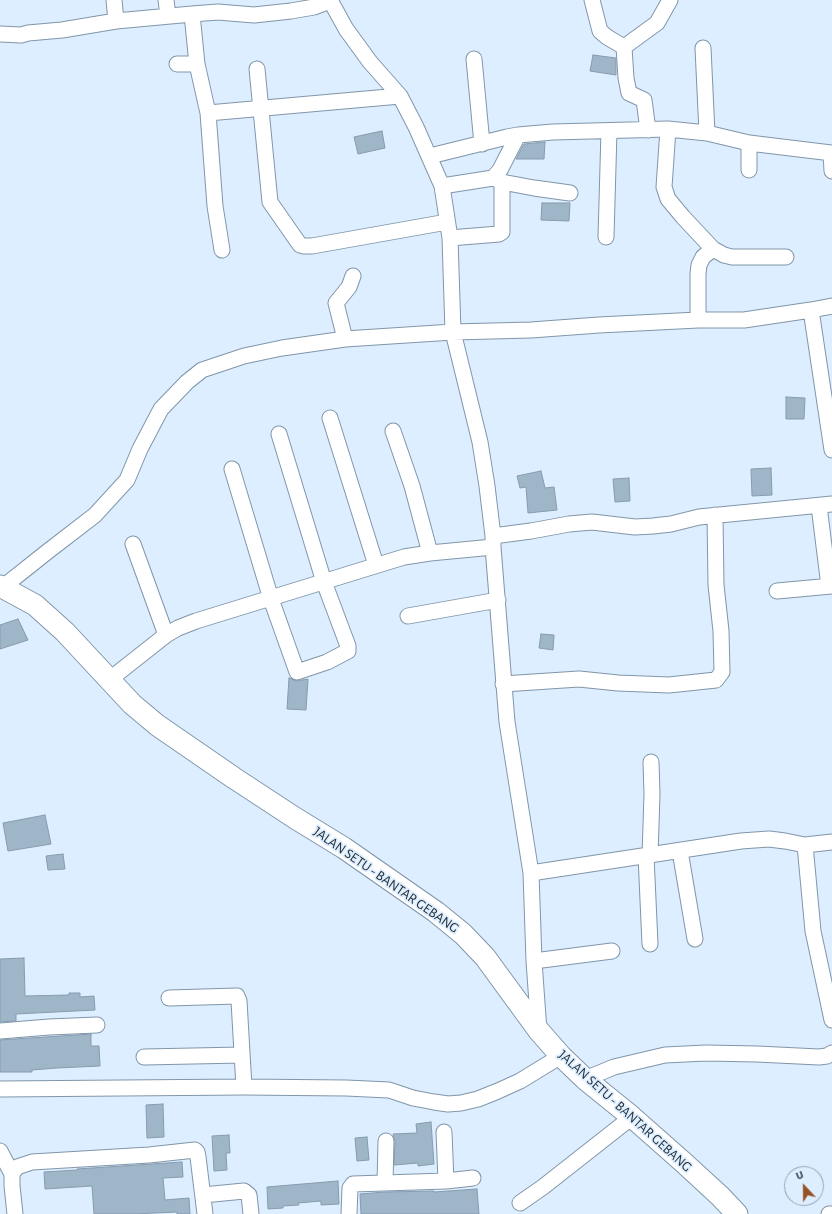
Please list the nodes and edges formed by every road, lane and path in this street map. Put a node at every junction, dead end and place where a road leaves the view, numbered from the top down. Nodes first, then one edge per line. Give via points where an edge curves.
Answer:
1 (114, 0) edge
2 (166, 0) edge
3 (592, 0) edge
4 (670, 0) edge
5 (330, 1) edge
6 (192, 14) junction
7 (168, 16) junction
8 (116, 21) junction
9 (0, 34) edge
10 (624, 47) junction
11 (703, 48) dead end
12 (474, 59) dead end
13 (177, 64) dead end
14 (197, 64) junction
15 (257, 69) dead end
16 (400, 96) junction
17 (262, 108) junction
18 (208, 113) junction
19 (668, 129) junction
20 (648, 130) junction
21 (610, 131) junction
22 (707, 133) junction
23 (518, 135) junction
24 (749, 143) junction
25 (482, 144) junction
26 (831, 153) edge
27 (430, 156) junction
28 (749, 170) dead end
29 (832, 171) edge
30 (497, 180) junction
31 (442, 186) junction
32 (570, 193) dead end
33 (447, 222) junction
34 (606, 236) dead end
35 (450, 238) junction
36 (713, 249) junction
37 (222, 250) dead end
38 (786, 257) dead end
39 (353, 276) dead end
40 (832, 306) edge
41 (811, 310) junction
42 (698, 320) junction
43 (453, 332) junction
44 (345, 340) junction
45 (330, 418) dead end
46 (393, 431) dead end
47 (279, 434) dead end
48 (832, 450) edge
49 (232, 469) dead end
50 (825, 505) edge
51 (715, 515) junction
52 (493, 541) junction
53 (133, 544) dead end
54 (430, 553) junction
55 (376, 565) junction
56 (324, 582) junction
57 (830, 586) edge
58 (1, 587) edge
59 (777, 591) dead end
60 (271, 599) junction
61 (498, 600) junction
62 (408, 616) dead end
63 (166, 635) junction
64 (109, 680) junction
65 (503, 684) junction
66 (651, 762) dead end
67 (832, 842) edge
68 (805, 845) junction
69 (680, 851) junction
70 (648, 856) junction
71 (531, 873) junction
72 (695, 939) dead end
73 (650, 944) dead end
74 (612, 951) dead end
75 (826, 960) edge
76 (534, 961) junction
77 (170, 998) dead end
78 (832, 1020) edge
79 (97, 1025) dead end
80 (0, 1031) edge
81 (539, 1031) junction
82 (832, 1052) edge
83 (242, 1055) junction
84 (561, 1056) junction
85 (144, 1057) dead end
86 (585, 1079) junction
87 (244, 1087) junction
88 (0, 1089) edge
89 (632, 1117) junction
90 (444, 1132) dead end
91 (386, 1140) dead end
92 (0, 1151) edge
93 (12, 1174) junction
94 (473, 1178) dead end
95 (446, 1181) junction
96 (385, 1183) junction
97 (203, 1195) junction
98 (520, 1203) dead end
99 (14, 1214) edge
100 (205, 1214) edge
101 (251, 1214) edge
102 (349, 1214) edge
103 (737, 1214) edge

1 - 8 street
2 - 7 street
3 - 10 street via 600,31
4 - 10 street via 657,23
5 - 6 street via 314,7 254,15 218,12
5 - 16 street via 346,29
6 - 7 street
6 - 14 street
7 - 8 street
8 - 9 street via 21,35
10 - 20 street via 629,93 644,100
11 - 22 street
12 - 25 street
13 - 14 street
14 - 18 street
15 - 17 street
16 - 17 street
16 - 27 street
17 - 18 street
17 - 33 street via 270,202 300,245 312,246
18 - 37 street via 215,206
19 - 20 street
19 - 22 street
19 - 36 street via 664,188 668,199
20 - 21 street
21 - 23 street
21 - 34 street
22 - 24 street
23 - 25 street
23 - 30 street
24 - 26 street
24 - 28 street
25 - 27 street
26 - 29 street
27 - 31 street
30 - 31 street
30 - 32 street
30 - 35 street via 502,232
31 - 33 street
33 - 35 street
35 - 43 street
36 - 38 street via 732,257
36 - 42 street via 703,257 699,265
39 - 44 street via 349,287 336,303
40 - 41 street
41 - 42 street via 744,320
41 - 48 street
42 - 43 street
43 - 44 street
43 - 52 street via 480,442
44 - 58 street via 282,348 244,356 202,370 161,409 127,480 113,496 95,515
45 - 55 street
46 - 54 street via 412,486
47 - 56 street
49 - 60 street
50 - 51 street
50 - 57 street
51 - 52 street via 653,526 635,527 592,522 569,524
51 - 65 street via 716,585 722,672 716,680 669,685 580,679
52 - 54 street
52 - 61 street
53 - 63 street
54 - 55 street
55 - 56 street
56 - 60 street
56 - 60 street via 348,651 298,673
57 - 59 street
58 - 64 main road, JALAN SETU - BANTAR GEBANG via 34,605 65,632
60 - 63 street via 196,621
61 - 62 street
61 - 65 street
63 - 64 street
64 - 81 main road, JALAN SETU - BANTAR GEBANG via 132,704 158,725 234,778 344,848 436,912 463,934 485,957
65 - 71 street
66 - 70 street via 652,794
67 - 68 street
68 - 69 street via 769,839
68 - 75 street via 813,931
69 - 70 street
69 - 72 street
70 - 71 street
70 - 73 street
71 - 76 street
74 - 76 street
75 - 78 street
76 - 81 street
77 - 83 street via 237,996
79 - 80 street
81 - 84 main road, JALAN SETU - BANTAR GEBANG
82 - 86 street via 819,1057 706,1053 665,1055 614,1067
83 - 85 street
83 - 87 street
84 - 86 main road, JALAN SETU - BANTAR GEBANG
84 - 87 street via 520,1081 478,1099 461,1103 434,1102 389,1090
86 - 89 main road, JALAN SETU - BANTAR GEBANG
87 - 88 street
89 - 98 street
89 - 103 main road, JALAN SETU - BANTAR GEBANG via 699,1176
90 - 95 street
91 - 96 street
92 - 93 street
93 - 97 street via 17,1167 32,1162 195,1150
93 - 99 street
94 - 95 street
95 - 96 street
96 - 102 street via 351,1185
97 - 100 street
97 - 101 street via 244,1191 249,1195

